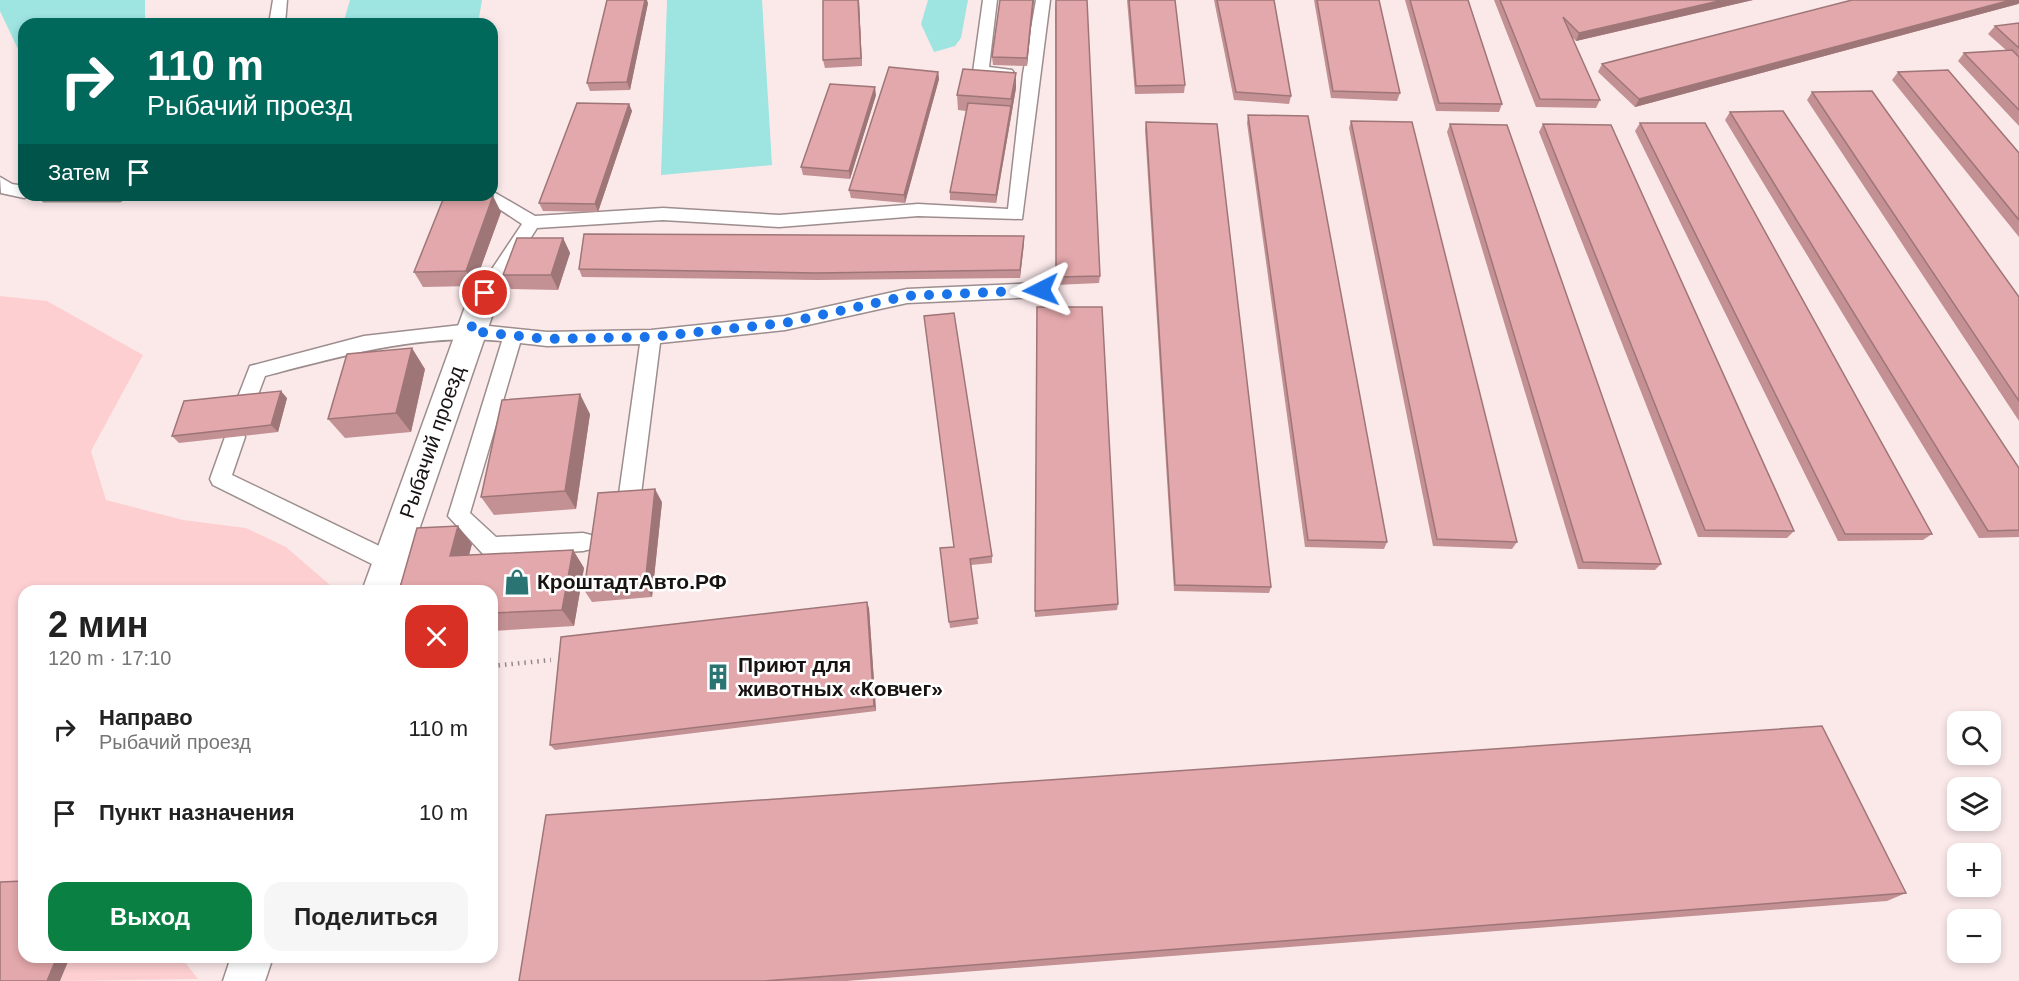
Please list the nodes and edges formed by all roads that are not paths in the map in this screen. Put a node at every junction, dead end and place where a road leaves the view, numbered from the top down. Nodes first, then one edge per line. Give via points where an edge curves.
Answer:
1 (280, 0) edge
2 (990, 0) edge
3 (1042, 0) edge
4 (278, 18) edge
5 (1031, 74) junction
6 (0, 183) edge
7 (18, 191) edge
8 (497, 201) edge
9 (532, 222) junction
10 (1041, 290) dead end
11 (485, 293) joint
12 (470, 331) junction
13 (513, 335) junction
14 (651, 337) junction
15 (246, 402) edge
16 (235, 437) edge
17 (630, 494) edge
18 (583, 542) dead end
19 (385, 577) edge
20 (250, 963) edge
21 (244, 981) edge

1 - 4 lane
2 - 5 lane via 981,72
3 - 5 lane
5 - 9 lane via 1016,215 918,210 779,221 663,214
6 - 7 lane
8 - 9 lane
9 - 11 lane
10 - 14 lane via 907,296 785,323
11 - 12 street, Рыбачий проезд
12 - 13 lane
12 - 15 lane via 364,343 257,371
12 - 19 street, Рыбачий проезд
13 - 14 lane via 547,339
13 - 18 lane via 459,516 491,547
14 - 17 lane
16 - 19 lane via 219,479
20 - 21 street

